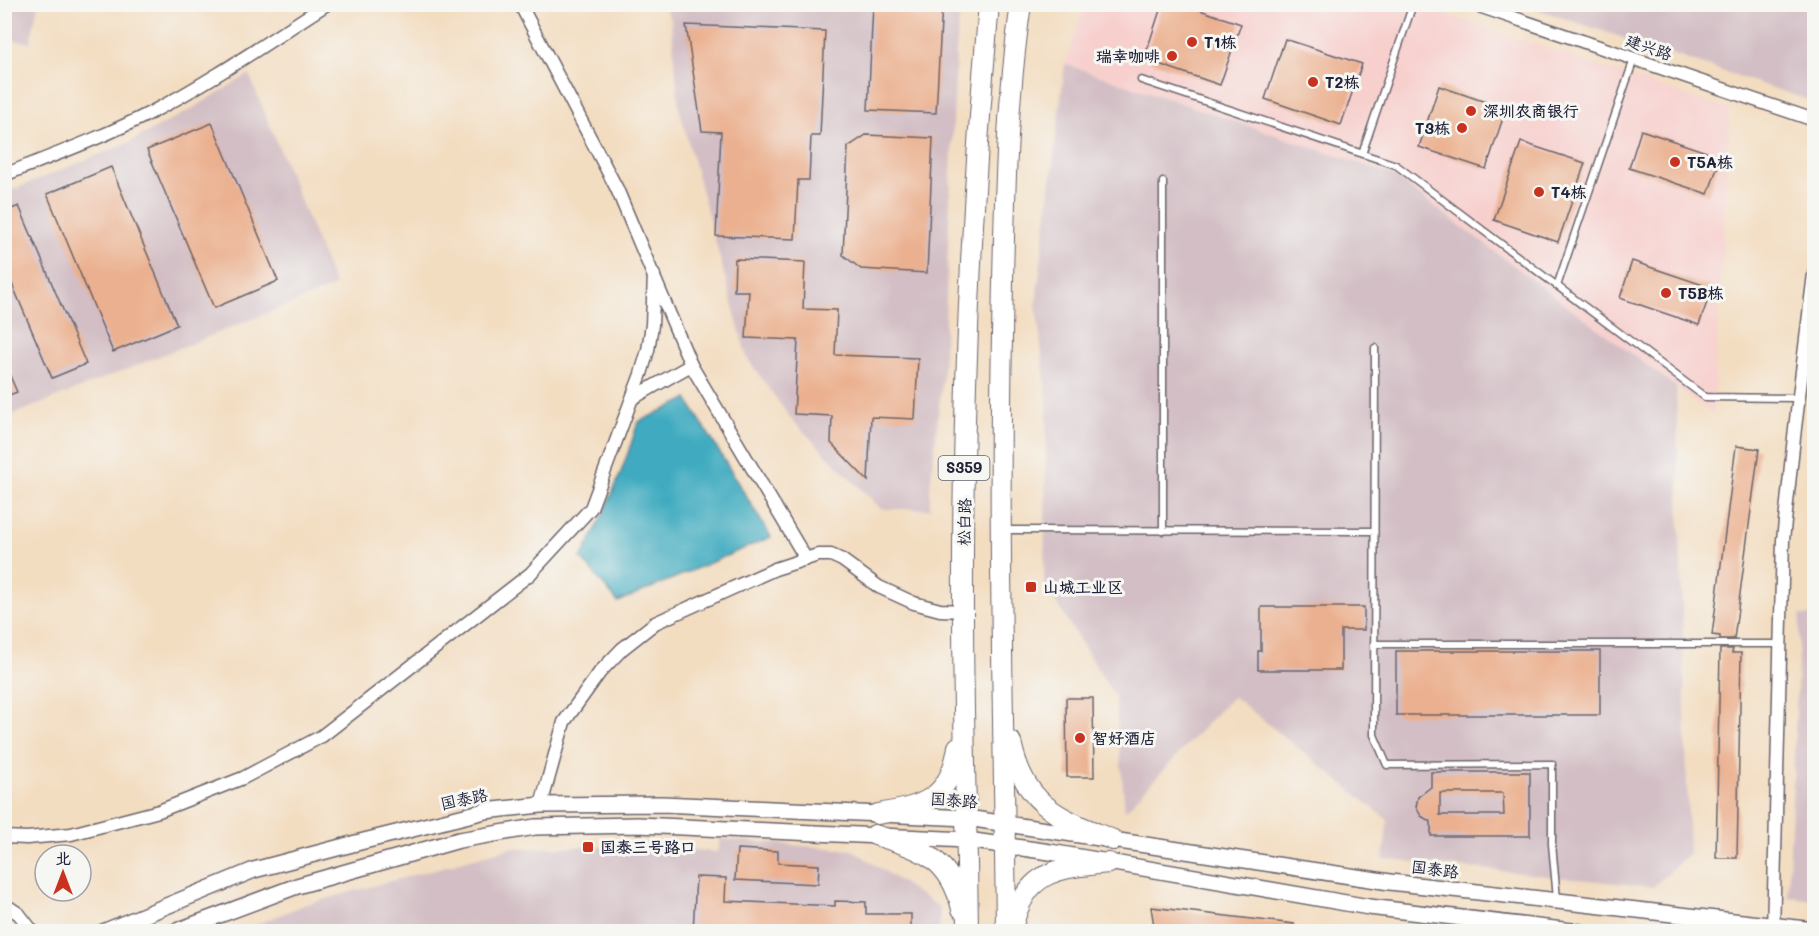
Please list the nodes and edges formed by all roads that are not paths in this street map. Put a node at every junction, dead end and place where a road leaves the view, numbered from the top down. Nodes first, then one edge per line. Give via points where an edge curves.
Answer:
1 (327, 4) edge
2 (520, 4) edge
3 (989, 4) edge
4 (1413, 4) edge
5 (1473, 4) edge
6 (1021, 9) edge
7 (1634, 59) junction
8 (1141, 80) dead end
9 (1815, 120) edge
10 (1362, 154) junction
11 (4, 175) edge
12 (1163, 182) dead end
13 (1815, 274) edge
14 (654, 275) junction
15 (1557, 286) junction
16 (1375, 348) dead end
17 (691, 364) junction
18 (633, 398) junction
19 (1798, 398) junction
20 (1002, 530) junction
21 (1163, 531) junction
22 (1374, 531) junction
23 (806, 559) junction
24 (963, 610) junction
25 (1374, 644) junction
26 (1780, 645) junction
27 (964, 690) junction
28 (1004, 705) junction
29 (541, 805) junction
30 (878, 814) junction
31 (967, 818) junction
32 (1005, 822) junction
33 (875, 835) junction
34 (4, 837) edge
35 (967, 840) junction
36 (1113, 840) junction
37 (1005, 845) junction
38 (1109, 863) junction
39 (1557, 902) junction
40 (4, 904) edge
41 (1773, 929) edge
42 (1815, 930) edge
43 (33, 932) edge
44 (103, 932) edge
45 (174, 932) edge
46 (968, 932) edge
47 (1006, 932) edge
48 (1012, 932) edge
49 (1580, 932) edge

1 - 11 street via 152,112
2 - 14 street via 617,189
3 - 24 main road, 松白路 / S359 via 972,221
4 - 10 lane
5 - 7 street, 建兴路
6 - 20 main road, S359 via 1003,238
7 - 9 street, 建兴路
7 - 15 lane
8 - 10 lane
10 - 15 lane via 1396,165
12 - 21 lane
13 - 19 street
14 - 17 street
14 - 18 street via 648,350
15 - 19 lane via 1705,397
16 - 22 lane
17 - 18 street
17 - 23 street
18 - 34 street via 591,508 530,574 322,736 243,778 159,811 71,834
19 - 26 street via 1783,540
20 - 21 lane
20 - 28 main road, S359
21 - 22 lane
22 - 25 lane
23 - 24 street via 831,555 892,594 940,610
23 - 29 street via 655,623 622,649 564,722
24 - 27 main road, 松白路 / S359
25 - 26 lane
25 - 39 lane via 1374,735 1387,765 1552,764
26 - 41 street
27 - 30 main road via 956,759 945,786 921,805
27 - 31 main road, 松白路 / S359
28 - 32 main road, S359
28 - 36 main road via 1014,756 1021,776 1034,794 1058,816
29 - 30 street, 国泰路 via 662,804
29 - 44 street, 国泰路 via 485,811 254,870
30 - 31 street, 国泰路
31 - 32 street, 国泰路
31 - 35 main road, 松白路 / S359
32 - 36 street, 国泰路
32 - 37 main road, S359
33 - 35 street
33 - 45 street via 638,825 535,827 459,840 360,867
33 - 46 main road via 914,847 942,866 959,897
35 - 37 street
35 - 46 main road, 松白路 / S359
36 - 39 street, 国泰路 via 1390,882
37 - 38 street
37 - 47 main road, S359
38 - 48 main road via 1057,870 1041,878 1021,901
38 - 49 street via 1369,907
39 - 41 street, 国泰路
40 - 43 street via 19,914
41 - 42 street, 国泰路

